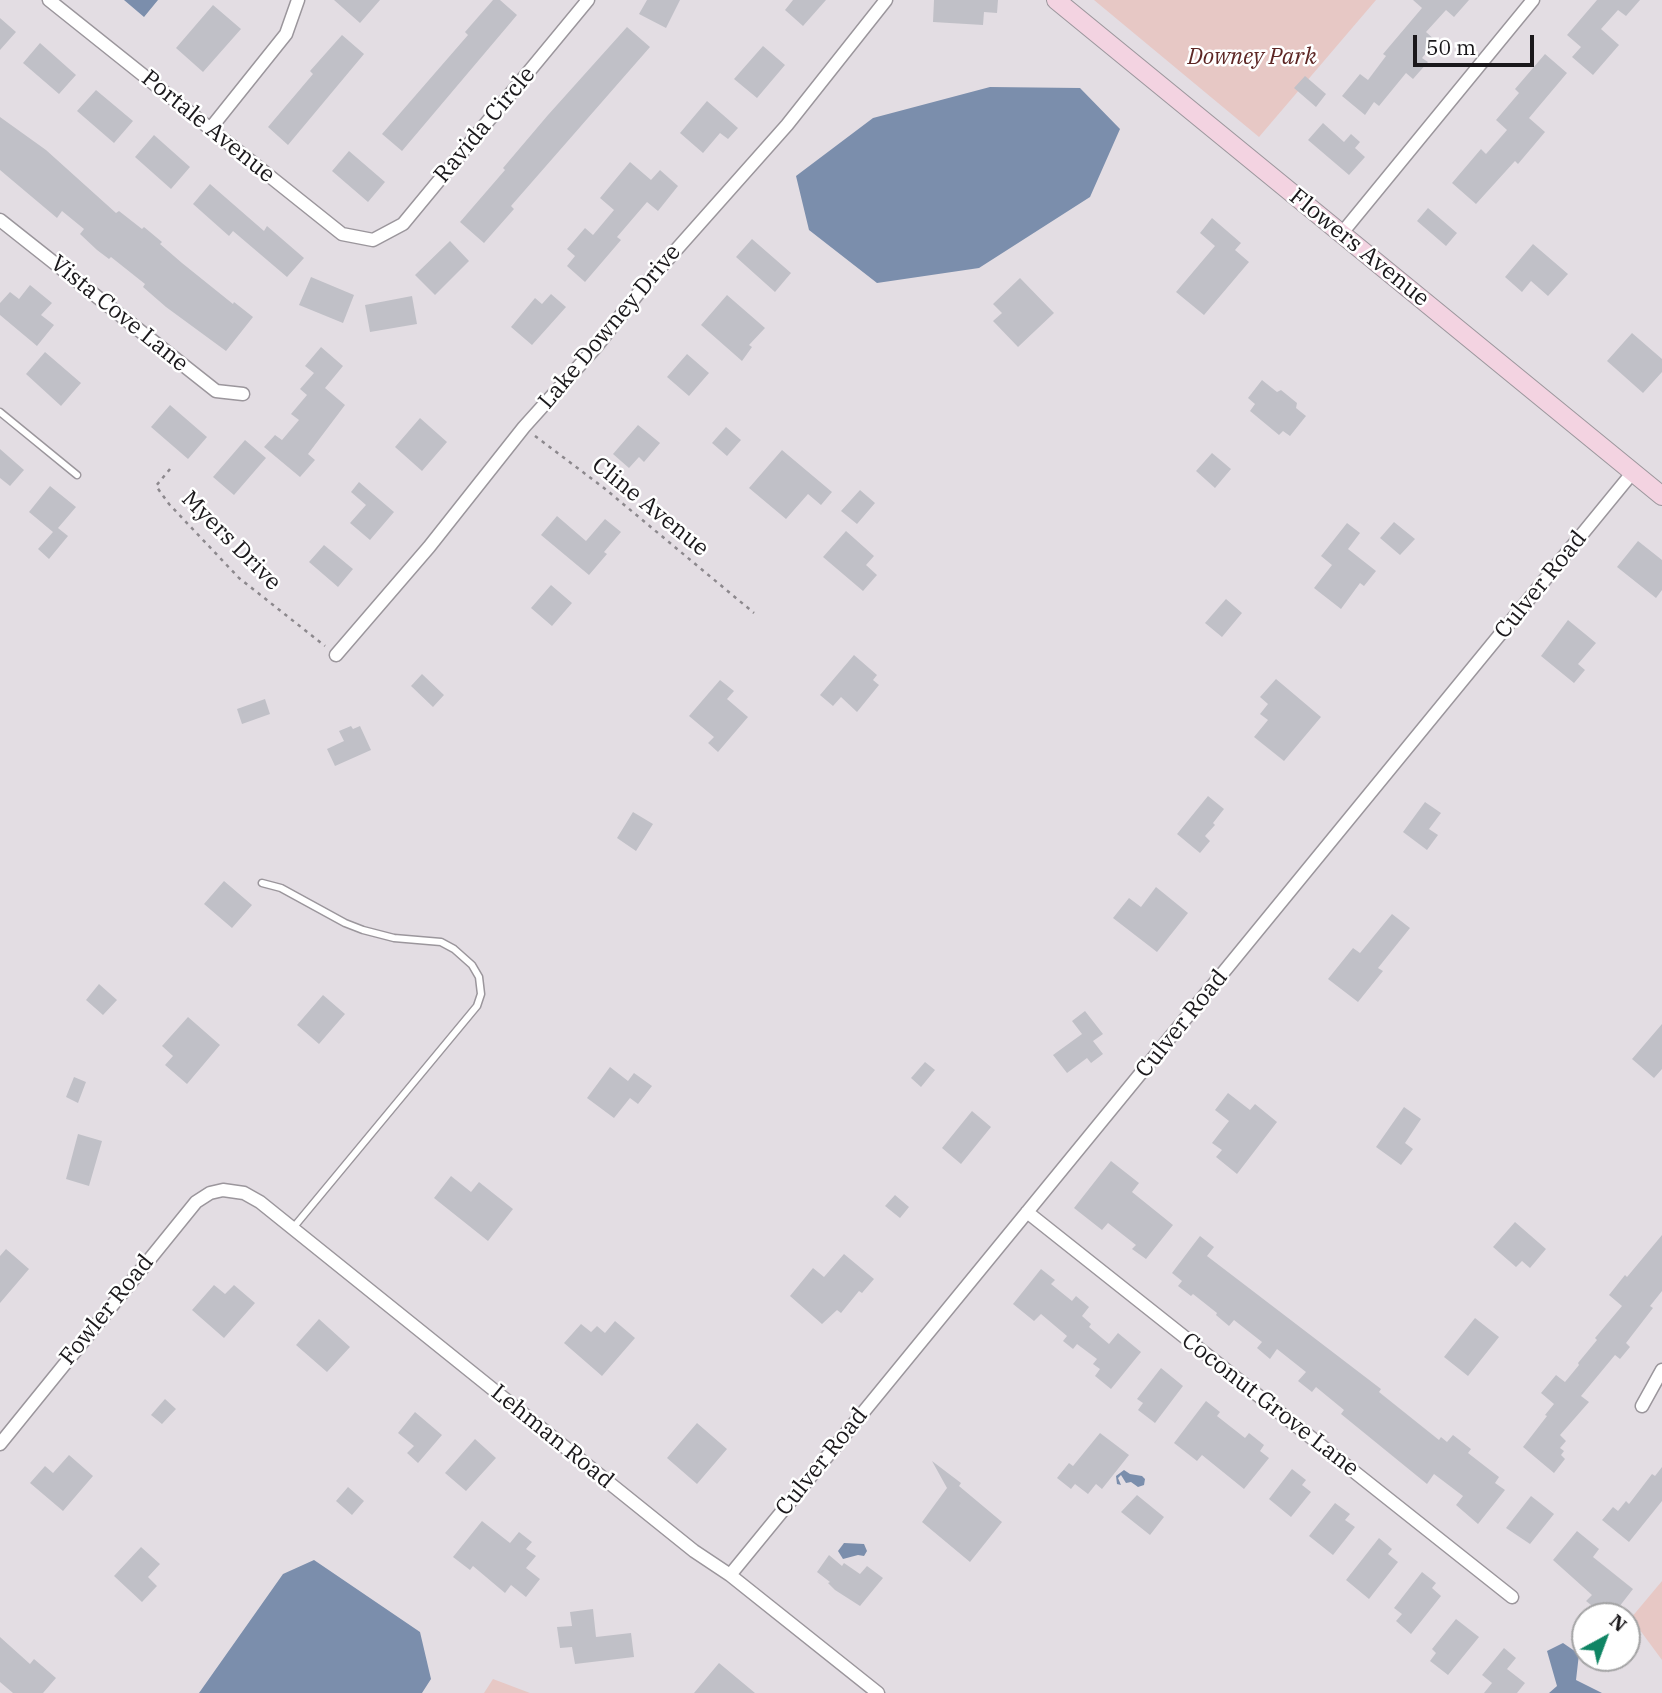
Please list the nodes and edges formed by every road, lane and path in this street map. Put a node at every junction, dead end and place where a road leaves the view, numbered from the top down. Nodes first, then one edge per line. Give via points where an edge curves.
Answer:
1 (49, 0) edge
2 (298, 0) edge
3 (588, 0) edge
4 (886, 0) edge
5 (1056, 0) edge
6 (1534, 0) edge
7 (211, 128) junction
8 (0, 220) edge
9 (1342, 233) junction
10 (373, 240) joint
11 (243, 394) dead end
12 (0, 412) edge
13 (524, 427) junction
14 (170, 469) dead end
15 (1633, 472) junction
16 (76, 475) dead end
17 (1662, 496) edge
18 (754, 613) dead end
19 (336, 655) joint
20 (262, 883) dead end
21 (223, 1190) joint
22 (1027, 1212) junction
23 (293, 1228) junction
24 (1662, 1370) edge
25 (1642, 1406) dead end
26 (0, 1444) edge
27 (730, 1575) junction
28 (1512, 1597) dead end
29 (878, 1693) edge

1 - 7 street, Portale Avenue
2 - 7 street via 286,34
3 - 10 street, Ravida Circle via 403,224
4 - 13 street, Lake Downey Drive via 787,125
5 - 9 street, Flowers Avenue
6 - 9 street
7 - 10 street, Portale Avenue via 342,234
8 - 11 street, Vista Cove Lane via 216,391
9 - 15 street, Flowers Avenue
12 - 16 lane
13 - 18 path, Cline Avenue
13 - 19 street, Lake Downey Drive
14 - 19 path, Myers Drive via 156,486 169,504 239,578
15 - 17 street, Flowers Avenue
15 - 22 street, Culver Road
20 - 23 lane via 363,930 441,942 472,965 481,994 477,1006
21 - 23 street, Lehman Road via 244,1193
21 - 26 street, Fowler Road via 210,1193 182,1216
22 - 27 street, Culver Road
22 - 28 street, Coconut Grove Lane
23 - 27 street, Lehman Road via 684,1543
24 - 25 street
27 - 29 street, Lehman Road

